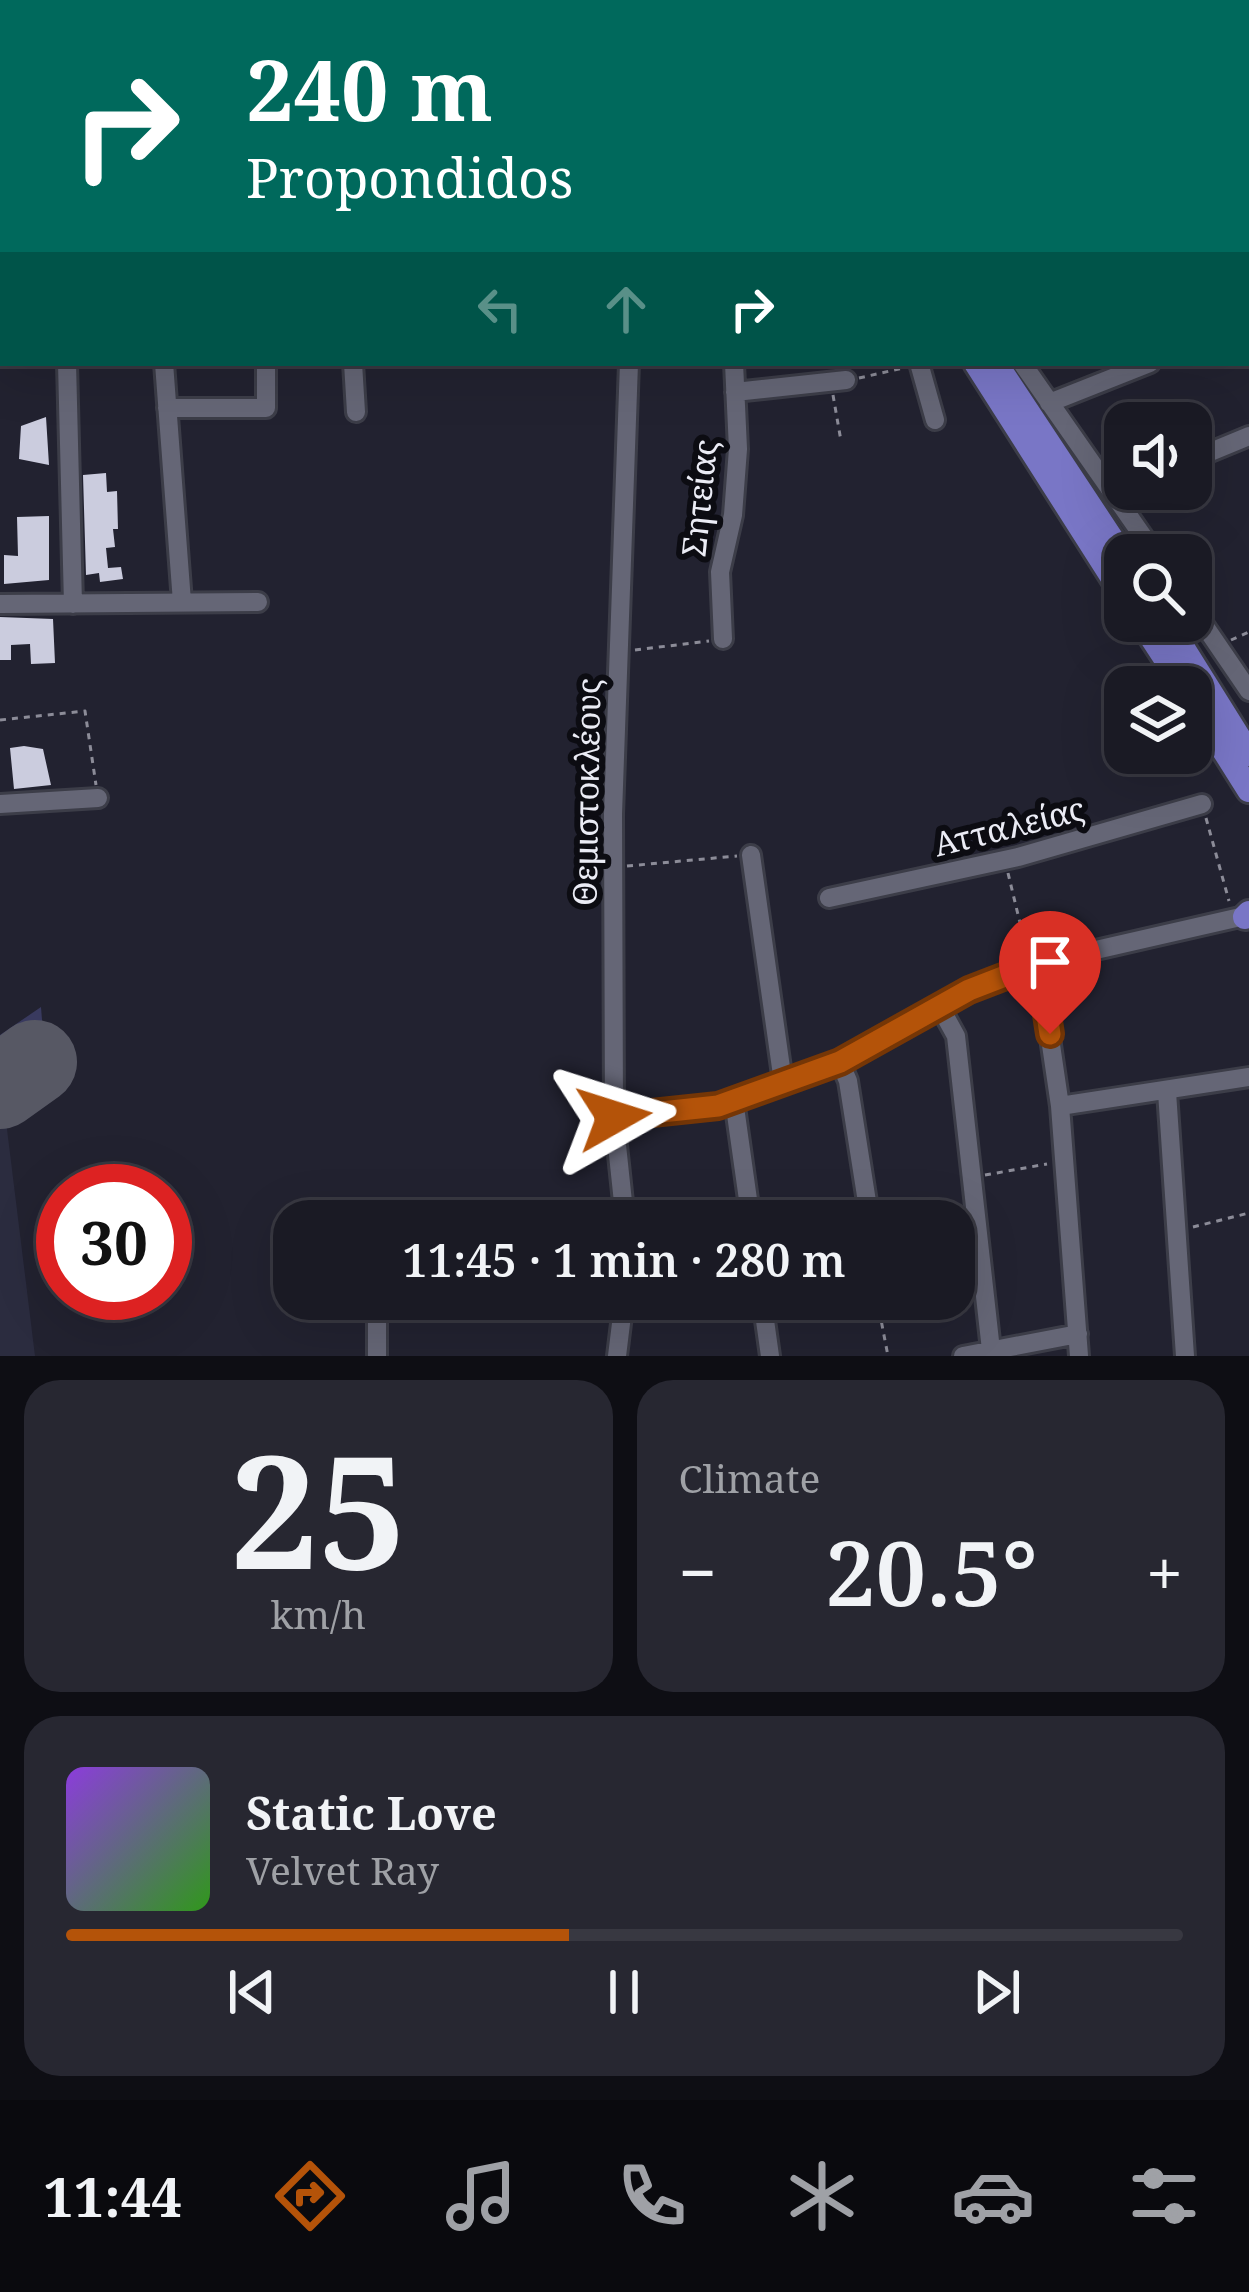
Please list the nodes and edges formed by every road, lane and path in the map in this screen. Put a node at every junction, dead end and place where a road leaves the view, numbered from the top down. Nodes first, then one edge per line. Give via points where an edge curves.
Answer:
1 (67, 366) edge
2 (164, 366) edge
3 (266, 366) edge
4 (353, 366) edge
5 (628, 366) edge
6 (734, 366) edge
7 (910, 366) edge
8 (920, 366) edge
9 (978, 366) edge
10 (998, 366) edge
11 (1024, 366) edge
12 (1142, 366) edge
13 (838, 381) junction
14 (735, 392) junction
15 (1049, 403) junction
16 (167, 408) junction
17 (356, 412) dead end
18 (934, 420) dead end
19 (1249, 436) edge
20 (841, 441) dead end
21 (1212, 451) edge
22 (1104, 472) edge
23 (1109, 534) edge
24 (1104, 564) edge
25 (182, 602) junction
26 (258, 602) dead end
27 (0, 604) edge
28 (73, 604) junction
29 (1249, 632) edge
30 (1212, 636) edge
31 (723, 639) joint
32 (1179, 642) edge
33 (1219, 646) junction
34 (619, 652) junction
35 (1249, 691) edge
36 (0, 720) edge
37 (1212, 731) edge
38 (1249, 754) edge
39 (1249, 790) edge
40 (98, 798) joint
41 (1202, 804) joint
42 (0, 805) edge
43 (751, 854) joint
44 (1005, 860) junction
45 (614, 867) junction
46 (829, 898) dead end
47 (1245, 916) edge
48 (1035, 964) junction
49 (940, 1006) junction
50 (840, 1062) junction
51 (1249, 1077) edge
52 (783, 1082) junction
53 (1167, 1091) junction
54 (734, 1100) junction
55 (1060, 1106) junction
56 (614, 1117) junction
57 (1065, 1160) junction
58 (972, 1177) junction
59 (623, 1200) edge
60 (749, 1200) edge
61 (867, 1200) edge
62 (1249, 1213) edge
63 (1179, 1230) junction
64 (377, 1320) edge
65 (621, 1320) edge
66 (765, 1320) edge
67 (881, 1320) edge
68 (1078, 1334) junction
69 (991, 1350) junction
70 (376, 1356) edge
71 (617, 1356) edge
72 (770, 1356) edge
73 (888, 1356) edge
74 (963, 1356) edge
75 (1079, 1356) edge
76 (1185, 1356) edge

1 - 28 street
2 - 16 street
3 - 16 street via 266,408
4 - 17 street
5 - 34 street, Θεμιστοκλέους
6 - 14 street, Σητείας
7 - 13 path
8 - 18 street
9 - 24 main road
10 - 23 main road
11 - 15 street
12 - 15 street
13 - 14 street
13 - 20 path
14 - 31 street, Σητείας via 733,515 720,572
15 - 22 street
16 - 25 street
19 - 21 street
25 - 26 street
25 - 28 street
27 - 28 street
29 - 33 path
30 - 33 street
31 - 34 path
32 - 38 main road
33 - 35 street
34 - 45 street, Θεμιστοκλέους
36 - 40 path via 85,711
37 - 39 main road
40 - 42 street
41 - 44 street, Ατταλείας
41 - 47 path
43 - 45 path
43 - 52 street
44 - 46 street, Ατταλείας
44 - 48 path
45 - 56 street, Θεμιστοκλέους
47 - 48 street
48 - 49 street
48 - 55 street
49 - 50 street
49 - 58 street via 956,1036
50 - 52 street
50 - 61 street
51 - 53 street
52 - 54 street
53 - 55 street
53 - 63 street
54 - 56 street
54 - 60 street
55 - 57 street
56 - 59 street, Θεμιστοκλέους
57 - 58 path
57 - 68 street
58 - 69 street
62 - 63 path
63 - 76 street
64 - 70 street
65 - 71 street
66 - 72 street
67 - 73 path
68 - 69 street
68 - 75 street
69 - 74 street

